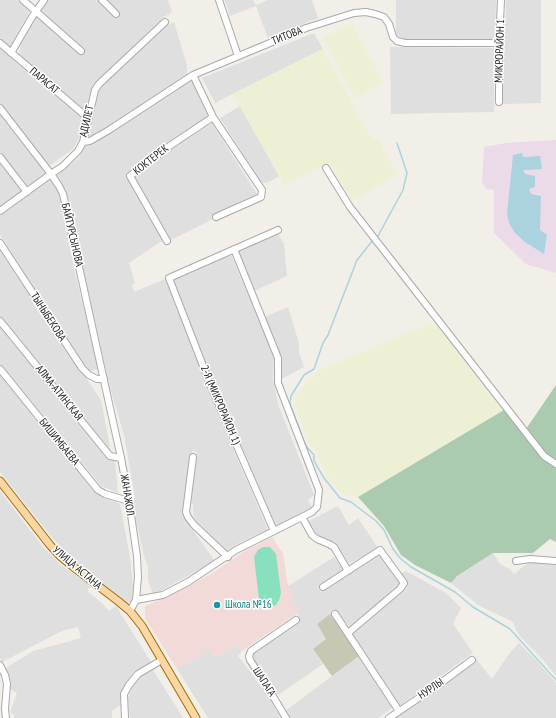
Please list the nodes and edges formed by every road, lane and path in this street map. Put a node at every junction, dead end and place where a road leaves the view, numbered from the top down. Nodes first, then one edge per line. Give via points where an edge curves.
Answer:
1 (23, 0) edge
2 (44, 0) edge
3 (102, 0) edge
4 (219, 0) edge
5 (501, 0) edge
6 (36, 11) junction
7 (116, 14) dead end
8 (165, 22) dead end
9 (0, 43) edge
10 (499, 43) junction
11 (81, 51) dead end
12 (11, 53) junction
13 (238, 56) junction
14 (193, 75) junction
15 (498, 102) dead end
16 (0, 108) edge
17 (213, 117) junction
18 (88, 118) junction
19 (82, 142) junction
20 (0, 157) edge
21 (326, 168) dead end
22 (51, 174) junction
23 (27, 192) junction
24 (0, 211) edge
25 (216, 217) dead end
26 (278, 230) dead end
27 (167, 241) dead end
28 (0, 244) edge
29 (234, 249) junction
30 (0, 321) edge
31 (0, 369) edge
32 (104, 379) junction
33 (193, 457) dead end
34 (121, 458) junction
35 (556, 464) edge
36 (0, 481) edge
37 (129, 501) junction
38 (302, 517) junction
39 (274, 531) junction
40 (228, 557) junction
41 (516, 561) dead end
42 (556, 562) edge
43 (348, 571) junction
44 (323, 587) dead end
45 (136, 600) junction
46 (130, 611) junction
47 (335, 614) dead end
48 (296, 620) dead end
49 (348, 633) junction
50 (472, 660) dead end
51 (160, 661) junction
52 (0, 665) edge
53 (399, 711) junction
54 (6, 718) edge
55 (125, 718) edge
56 (193, 718) edge
57 (196, 718) edge
58 (286, 718) edge
59 (389, 718) edge

1 - 6 street
2 - 6 street
3 - 7 street
4 - 13 street
5 - 10 street, МИКРОРАЙОН 1
6 - 11 street
6 - 12 street
8 - 18 street, АДИЛЕТ via 99,84
9 - 12 street, ПАРАСАТ
10 - 13 street, ТИТОВА via 405,43 397,41 384,17 362,12 306,28
10 - 15 street, МИКРОРАЙОН 1
12 - 18 street, ПАРАСАТ
13 - 14 street, ТИТОВА
14 - 17 street
14 - 19 street, ТИТОВА via 109,130 90,141
16 - 22 street, БАЙТУРСЫНОВА
17 - 25 street via 262,190 261,196
17 - 27 street, КОКТЕРЕК via 165,148 130,176
18 - 19 street, АДИЛЕТ
19 - 22 street, АДИЛЕТ via 71,159
20 - 23 street
21 - 35 street via 350,207 544,456
22 - 23 street, АДИЛЕТ
22 - 32 street, БАЙТУРСЫНОВА via 63,194
23 - 24 street, АДИЛЕТ
26 - 29 street
28 - 32 street, ТЫНЫБЕКОВА via 82,368 89,375
29 - 38 street via 278,358 278,383 319,490 317,507
29 - 39 street, 2-Я (МИКРОРАЙОН 1) via 169,278 212,389
30 - 34 street, АЛМА-АТИНСКАЯ via 110,456
31 - 37 street, БИШИМБАЕВА via 98,490
32 - 34 street, ЖАНАЖОЛ
33 - 40 street via 186,512 194,525
34 - 37 street, ЖАНАЖОЛ
36 - 46 main road, УЛИЦА АСТАНА via 55,551
37 - 45 street, ЖАНАЖОЛ via 137,556
38 - 39 street
38 - 43 street via 312,535 334,547
39 - 40 street via 236,550
40 - 45 street via 163,595
41 - 42 street via 530,559
43 - 44 street
43 - 49 street via 380,550 404,583
45 - 46 street, ЖАНАЖОЛ
46 - 51 main road, УЛИЦА АСТАНА
46 - 57 main road, УЛИЦА АСТАНА via 142,626
47 - 49 street
48 - 58 street, ШАПАГА via 251,651 249,656
49 - 53 street
50 - 53 street, НУРЛЫ
51 - 55 street via 138,674 129,685 124,694
51 - 56 main road, УЛИЦА АСТАНА
52 - 54 street via 7,684
53 - 59 street, НУРЛЫ

